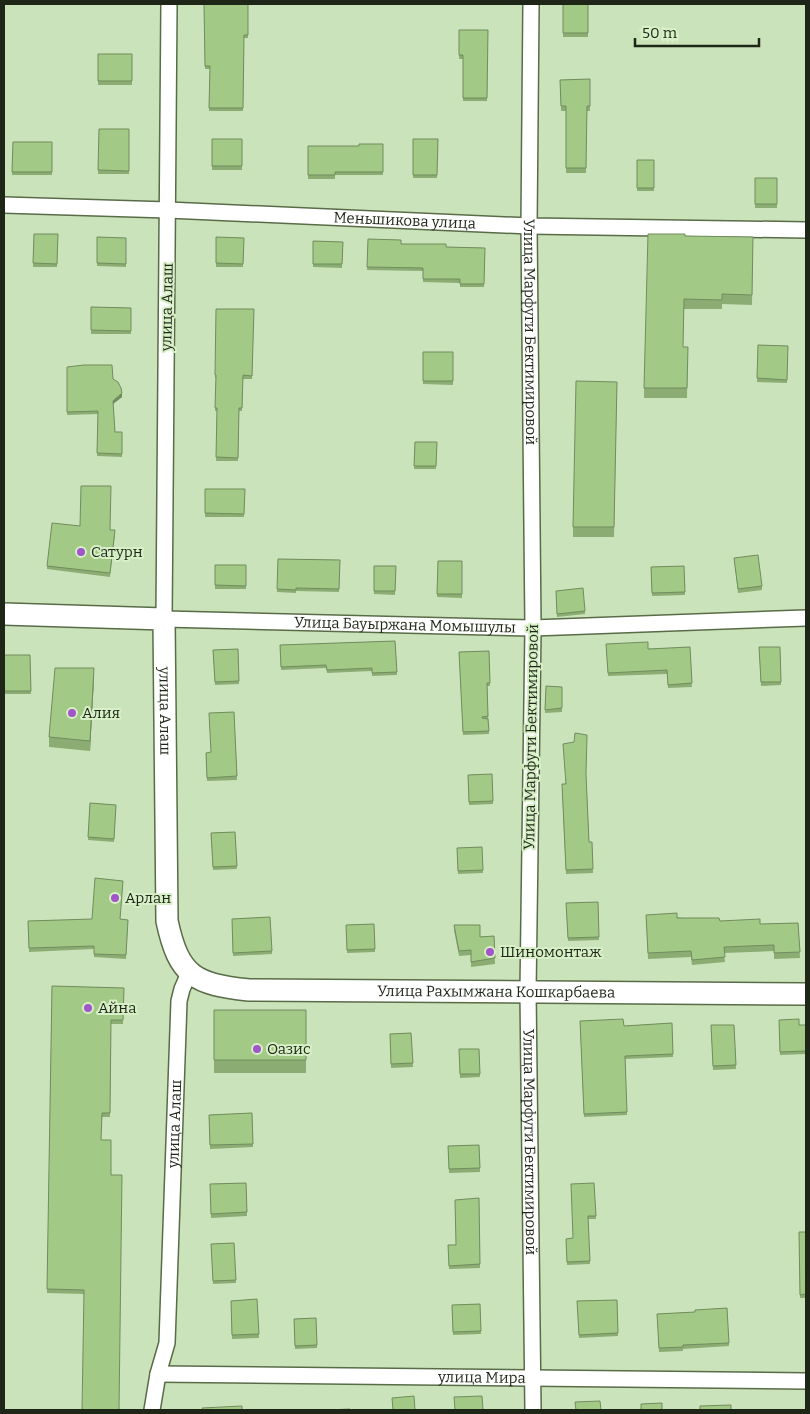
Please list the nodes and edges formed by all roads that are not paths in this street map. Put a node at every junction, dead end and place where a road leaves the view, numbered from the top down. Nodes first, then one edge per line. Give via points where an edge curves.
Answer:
1 (169, 4) edge
2 (531, 4) edge
3 (4, 205) edge
4 (168, 210) junction
5 (529, 226) junction
6 (806, 230) edge
7 (4, 614) edge
8 (806, 618) edge
9 (164, 619) junction
10 (533, 628) junction
11 (189, 973) junction
12 (528, 992) junction
13 (806, 994) edge
14 (167, 1343) junction
15 (158, 1374) junction
16 (188, 1374) junction
17 (533, 1378) junction
18 (806, 1380) edge
19 (152, 1410) edge
20 (533, 1410) edge

1 - 4 street, улица Алаш
2 - 5 street, Улица Марфуги Бектимировой
3 - 4 street, Меньшикова улица
4 - 5 street, Меньшикова улица
4 - 9 street, улица Алаш
5 - 6 street, Меньшикова улица
5 - 10 street, Улица Марфуги Бектимировой
7 - 9 street, Улица Бауыржана Момышулы
8 - 10 street, Улица Бауыржана Момышулы
9 - 10 street, Улица Бауыржана Момышулы
9 - 11 street, улица Алаш via 167,921 179,961
10 - 12 street, Улица Марфуги Бектимировой
11 - 12 street, Улица Рахымжана Кошкарбаева via 223,988 249,990
11 - 14 street, улица Алаш via 179,1002
12 - 13 street, Улица Рахымжана Кошкарбаева
12 - 17 street, Улица Марфуги Бектимировой
14 - 15 street, улица Алаш
14 - 16 street via 177,1364
15 - 16 street, улица Мира
15 - 19 street, улица Алаш
16 - 17 street, улица Мира
17 - 18 street, улица Мира
17 - 20 street, Улица Марфуги Бектимировой

